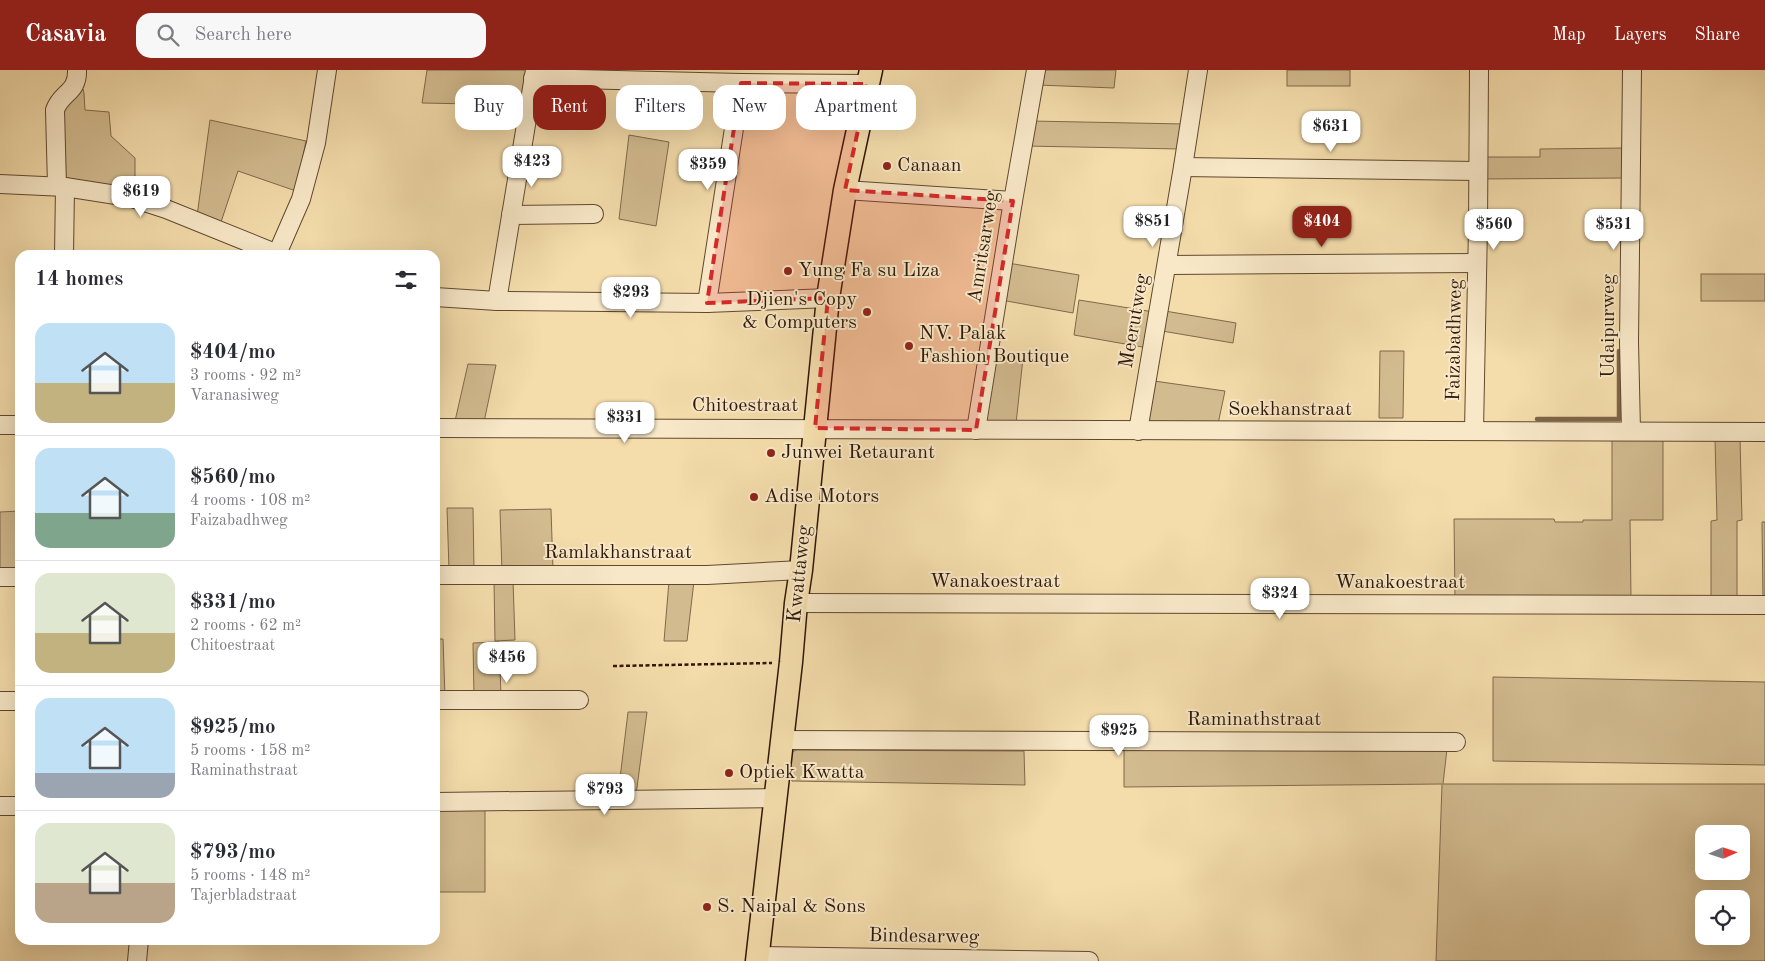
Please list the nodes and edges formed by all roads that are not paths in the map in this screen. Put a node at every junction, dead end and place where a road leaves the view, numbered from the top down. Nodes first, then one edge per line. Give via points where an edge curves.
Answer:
1 (77, 70) edge
2 (327, 70) edge
3 (1036, 70) edge
4 (1198, 70) edge
5 (1479, 70) edge
6 (1632, 70) edge
7 (534, 74) edge
8 (870, 77) edge
9 (741, 83) junction
10 (1183, 167) junction
11 (1478, 171) junction
12 (0, 184) edge
13 (61, 186) junction
14 (845, 190) junction
15 (1013, 201) junction
16 (594, 214) dead end
17 (511, 215) junction
18 (64, 250) edge
19 (264, 250) edge
20 (273, 250) edge
21 (1477, 263) junction
22 (1167, 265) junction
23 (440, 297) edge
24 (828, 298) junction
25 (497, 301) junction
26 (707, 303) junction
27 (0, 425) edge
28 (15, 425) edge
29 (440, 428) edge
30 (815, 428) junction
31 (976, 430) junction
32 (1138, 431) junction
33 (1474, 431) junction
34 (1631, 431) junction
35 (1765, 432) edge
36 (801, 570) junction
37 (440, 575) edge
38 (0, 577) edge
39 (15, 577) edge
40 (796, 602) junction
41 (1765, 605) edge
42 (440, 700) edge
43 (579, 700) dead end
44 (0, 701) edge
45 (15, 701) edge
46 (782, 740) junction
47 (1456, 742) dead end
48 (775, 798) junction
49 (440, 802) edge
50 (0, 806) edge
51 (15, 806) edge
52 (139, 945) edge
53 (757, 959) edge
54 (137, 961) edge
55 (1090, 961) edge

1 - 13 street via 74,88 59,100 55,110
2 - 20 street via 316,143 301,199
3 - 15 street, Amritsarweg
4 - 10 street, Meerutweg
5 - 11 street, Faizabadhweg
6 - 34 street, Udaipurweg
7 - 9 street
7 - 17 street
8 - 9 street
8 - 14 main road, Kwattaweg
9 - 26 street
10 - 11 street
10 - 22 street, Meerutweg
11 - 21 street, Faizabadhweg
12 - 13 street
13 - 18 street
13 - 19 street via 129,197
14 - 15 street
14 - 24 main road, Kwattaweg
15 - 31 street, Amritsarweg
16 - 17 street
17 - 25 street
21 - 22 street
21 - 33 street, Faizabadhweg
22 - 32 street, Meerutweg
23 - 25 street
24 - 26 street
24 - 30 main road, Kwattaweg
25 - 26 street
27 - 28 street
29 - 30 street, Chitoestraat
30 - 31 street, Soekhanstraat
30 - 36 main road, Kwattaweg
31 - 32 street, Soekhanstraat
32 - 33 street, Soekhanstraat
33 - 34 street, Soekhanstraat
34 - 35 street, Soekhanstraat
36 - 37 street, Ramlakhanstraat via 707,575
36 - 40 main road, Kwattaweg
38 - 39 street
40 - 41 street, Wanakoestraat
40 - 46 main road, Kwattaweg
42 - 43 street
44 - 45 street
46 - 47 street, Raminathstraat
46 - 48 main road, Kwattaweg
48 - 49 street
48 - 53 main road, Kwattaweg
50 - 51 street
52 - 54 street
53 - 55 street, Bindesarweg

